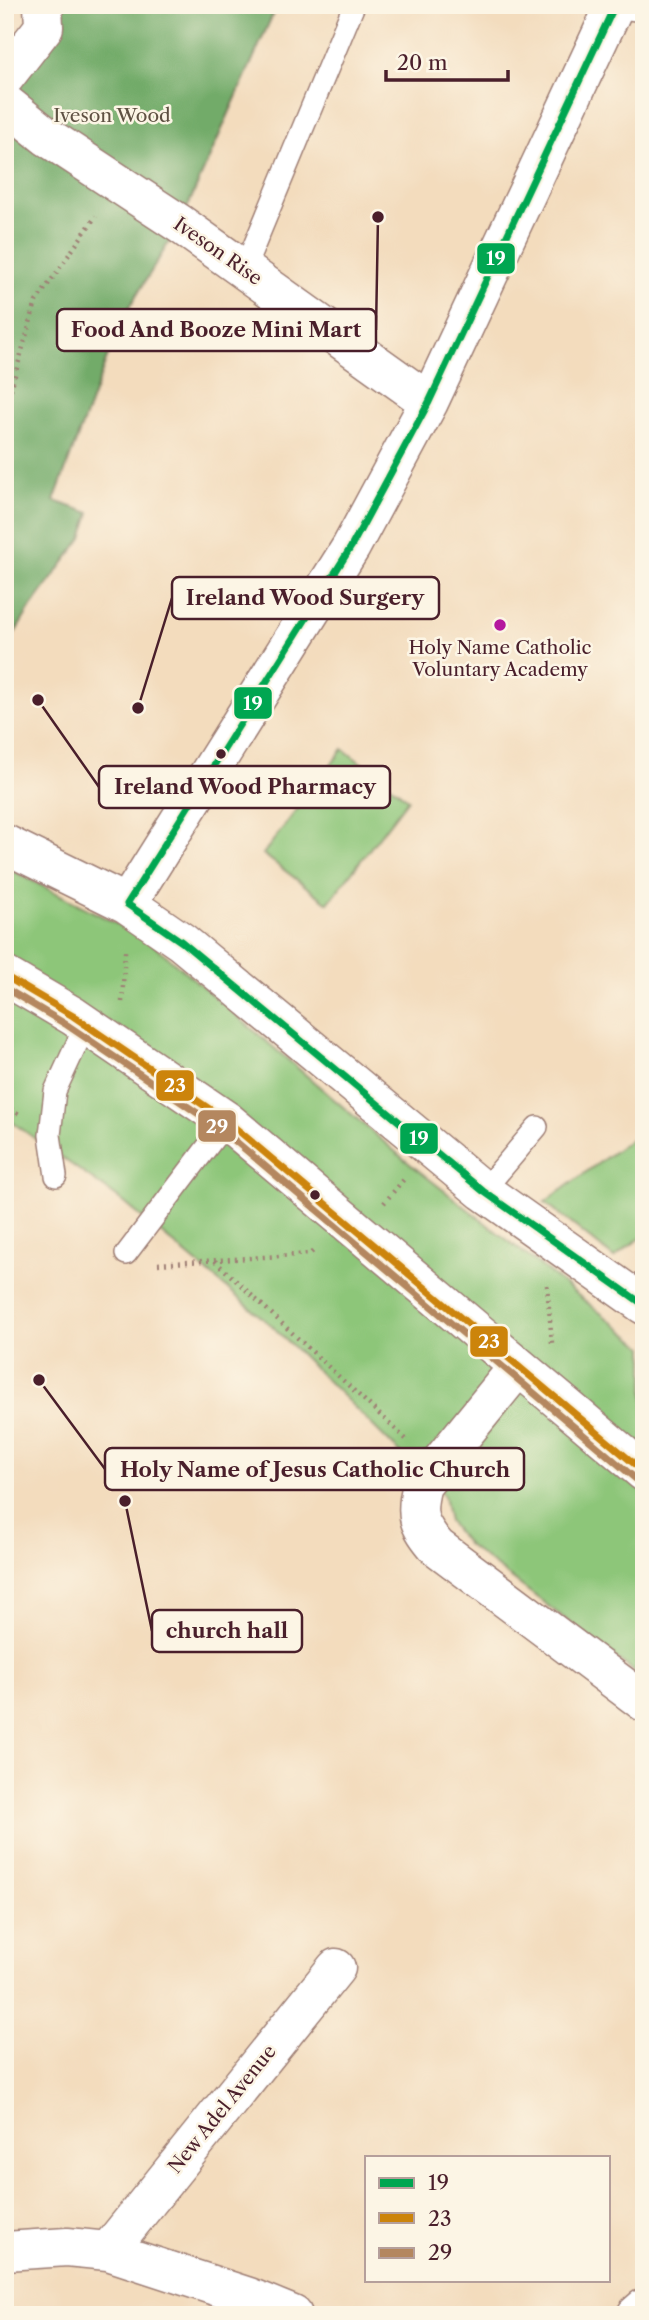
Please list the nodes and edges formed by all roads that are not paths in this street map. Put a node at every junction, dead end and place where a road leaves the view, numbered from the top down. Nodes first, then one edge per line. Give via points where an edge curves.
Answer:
1 (43, 5) edge
2 (354, 5) edge
3 (624, 8) edge
4 (5, 76) edge
5 (5, 103) edge
6 (244, 270) junction
7 (429, 402) junction
8 (5, 845) edge
9 (127, 904) junction
10 (5, 976) edge
11 (86, 1024) junction
12 (227, 1121) junction
13 (537, 1128) dead end
14 (56, 1177) dead end
15 (483, 1191) junction
16 (126, 1254) dead end
17 (644, 1305) edge
18 (518, 1367) junction
19 (644, 1472) edge
20 (644, 1702) edge
21 (336, 1968) dead end
22 (108, 2250) junction
23 (5, 2251) edge
24 (644, 2308) edge
25 (293, 2315) edge
26 (636, 2315) edge

1 - 4 street via 44,27
2 - 6 lane
3 - 7 street
5 - 6 street, Iveson Rise via 46,136
6 - 7 street, Iveson Rise
7 - 9 street via 351,547
8 - 9 street
9 - 15 street via 183,942
10 - 11 street
11 - 12 street
11 - 14 lane via 55,1091 50,1135
12 - 16 lane
12 - 18 street
13 - 15 lane
15 - 17 street
18 - 19 street
18 - 20 street via 422,1485 416,1508 422,1529 437,1547
21 - 22 street, New Adel Avenue
22 - 23 street
22 - 25 street
24 - 26 street

